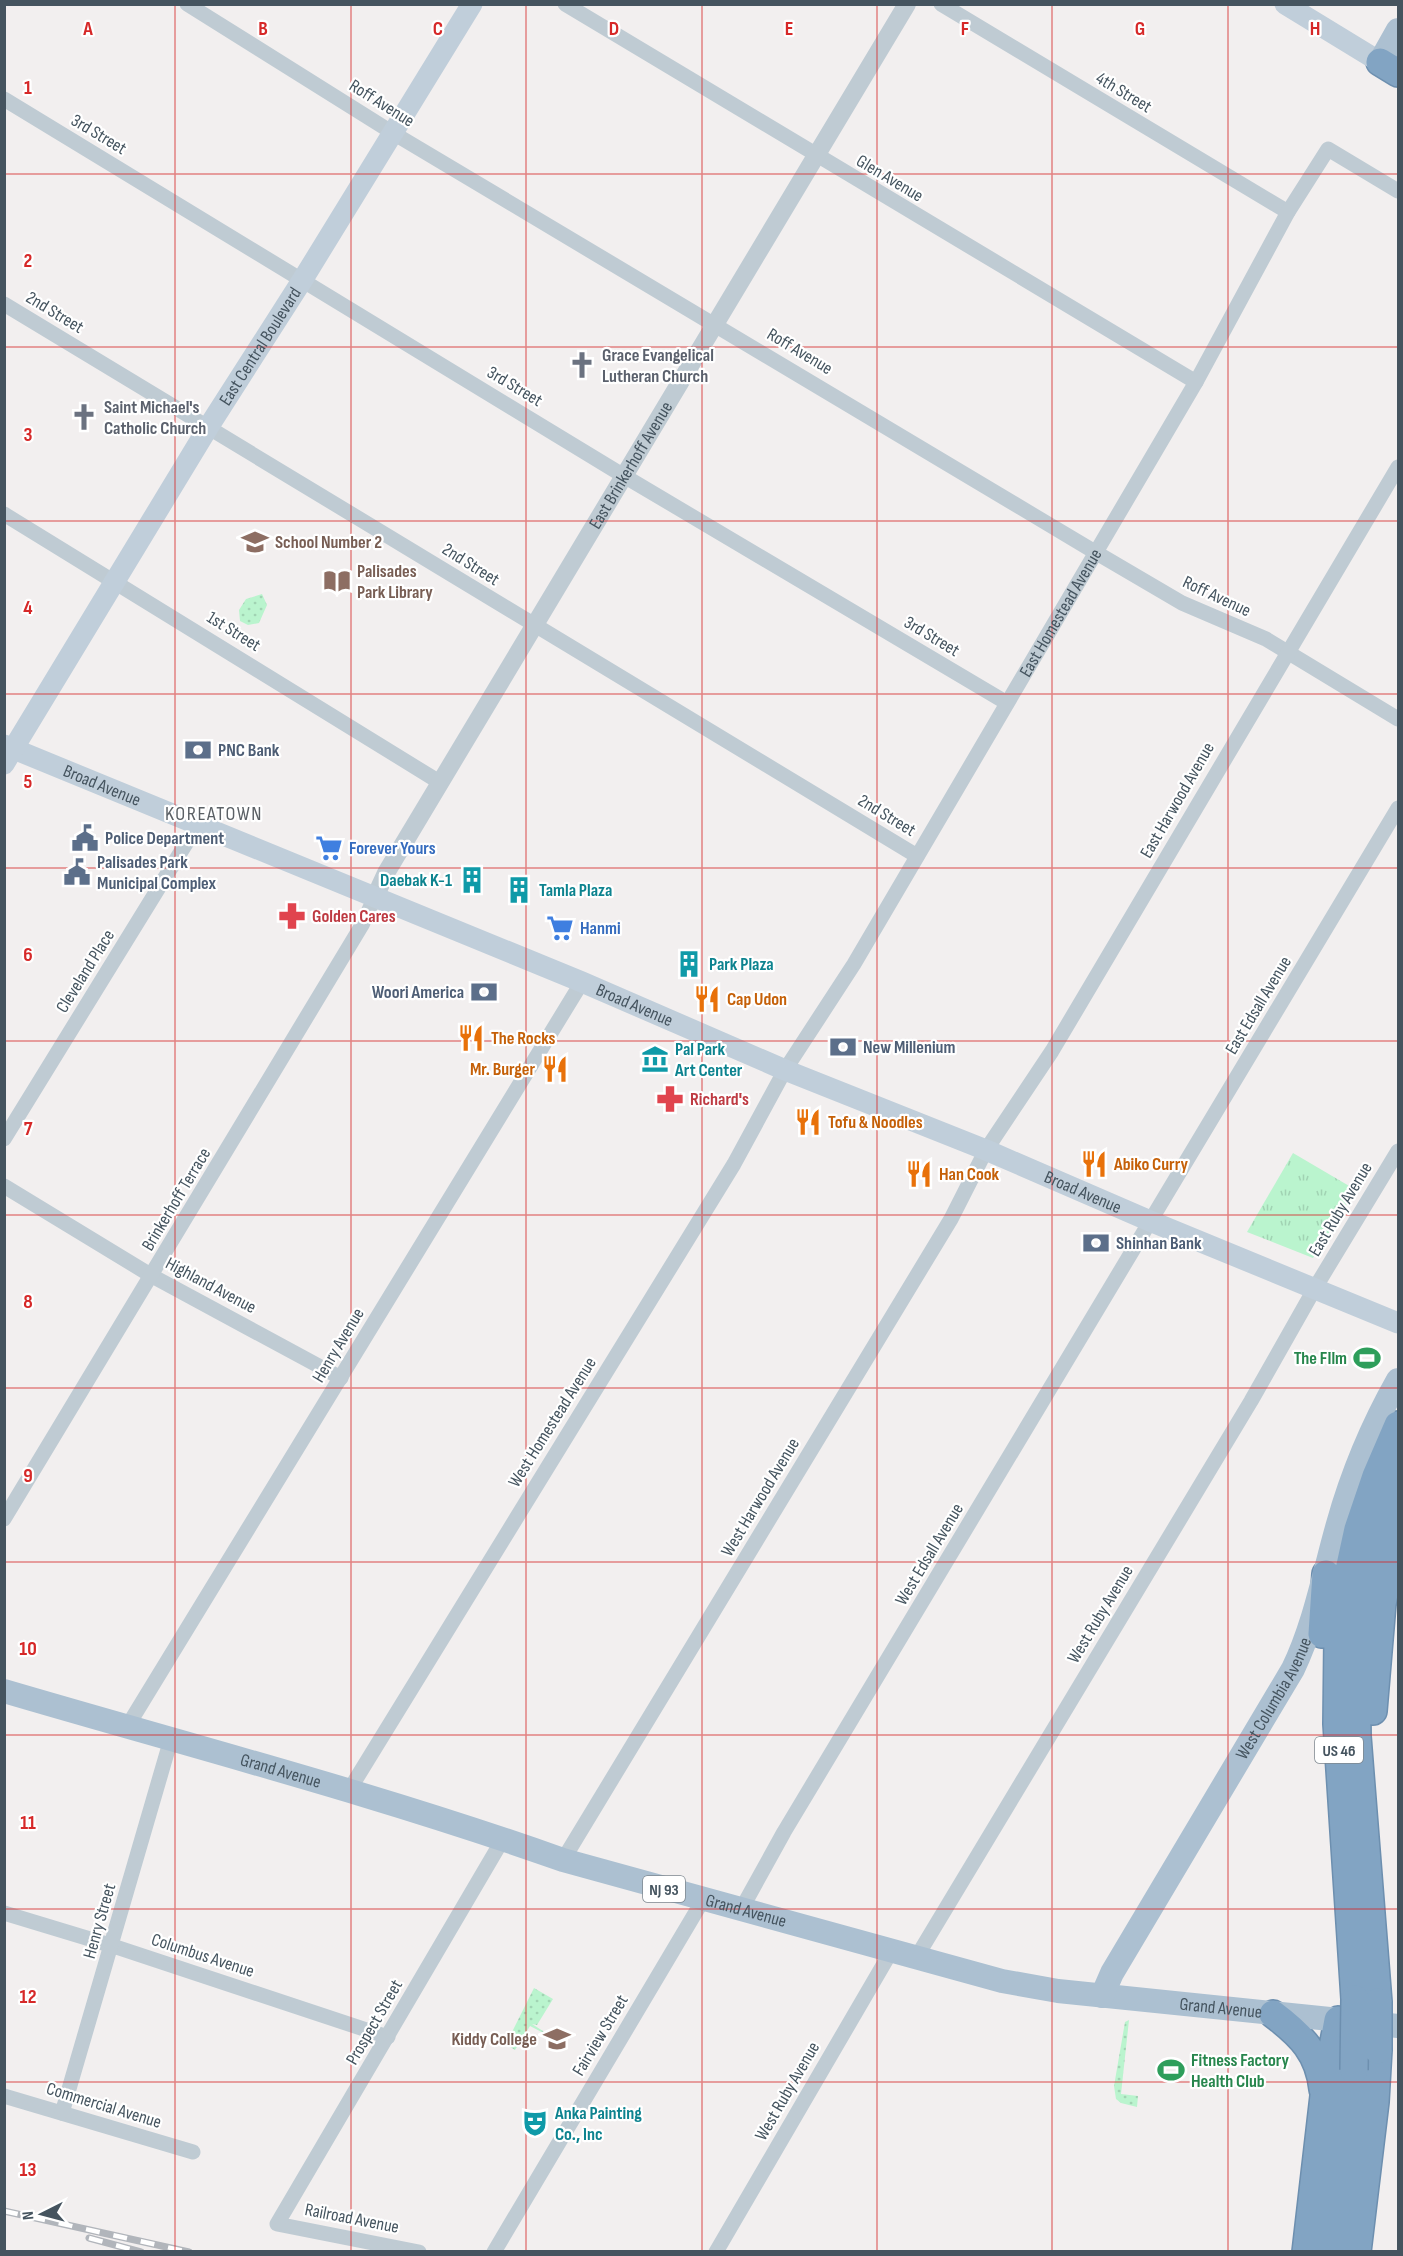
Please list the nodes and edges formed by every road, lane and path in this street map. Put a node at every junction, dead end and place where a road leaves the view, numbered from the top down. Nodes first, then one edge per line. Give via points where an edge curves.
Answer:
1 (187, 4) edge
2 (472, 4) edge
3 (565, 4) edge
4 (907, 4) edge
5 (941, 4) edge
6 (1285, 4) edge
7 (1398, 30) edge
8 (1389, 67) edge
9 (4, 99) edge
10 (393, 133) junction
11 (815, 156) junction
12 (1398, 191) edge
13 (1288, 212) junction
14 (303, 279) junction
15 (4, 304) edge
16 (716, 323) junction
17 (1196, 382) junction
18 (209, 426) junction
19 (1398, 467) edge
20 (624, 476) junction
21 (4, 514) edge
22 (1095, 552) junction
23 (114, 582) junction
24 (534, 626) junction
25 (1287, 652) junction
26 (1007, 703) junction
27 (1398, 719) edge
28 (8, 752) edge
29 (441, 783) junction
30 (1398, 808) edge
31 (198, 824) junction
32 (917, 856) junction
33 (375, 897) junction
34 (582, 982) junction
35 (785, 1070) junction
36 (4, 1140) edge
37 (986, 1150) junction
38 (1398, 1151) edge
39 (4, 1186) edge
40 (1150, 1221) junction
41 (152, 1276) junction
42 (1315, 1288) junction
43 (1398, 1323) edge
44 (341, 1378) junction
45 (1398, 1380) edge
46 (1398, 1425) edge
47 (1398, 1471) edge
48 (4, 1519) edge
49 (1398, 1525) edge
50 (1326, 1574) junction
51 (4, 1691) edge
52 (127, 1727) junction
53 (171, 1739) junction
54 (348, 1792) junction
55 (503, 1839) junction
56 (1366, 1841) junction
57 (563, 1860) junction
58 (1345, 1862) junction
59 (703, 1900) junction
60 (742, 1908) junction
61 (4, 1913) edge
62 (113, 1946) junction
63 (891, 1950) junction
64 (916, 1958) junction
65 (1102, 1996) junction
66 (1367, 2000) junction
67 (1273, 2014) junction
68 (1338, 2020) junction
69 (1398, 2026) edge
70 (388, 2037) junction
71 (4, 2096) edge
72 (1324, 2096) junction
73 (62, 2113) junction
74 (193, 2152) dead end
75 (278, 2224) joint
76 (419, 2252) edge
77 (494, 2252) edge
78 (716, 2252) edge
79 (1306, 2252) edge
80 (1332, 2252) edge
81 (1357, 2252) edge

1 - 10 street, Roff Avenue
2 - 10 main road, East Central Boulevard
3 - 11 street, Glen Avenue
4 - 11 street, East Brinkerhoff Avenue
5 - 13 street, 4th Street
6 - 8 main road
7 - 8 main road
9 - 14 street, 3rd Street
10 - 14 main road, East Central Boulevard
10 - 16 street, Roff Avenue
11 - 16 street, East Brinkerhoff Avenue
11 - 17 street, Glen Avenue
12 - 13 street, East Homestead Avenue via 1328,149
13 - 17 street, East Homestead Avenue
14 - 18 main road, East Central Boulevard
14 - 20 street, 3rd Street
15 - 18 street, 2nd Street
16 - 20 street, East Brinkerhoff Avenue
16 - 22 street, Roff Avenue
17 - 22 street, East Homestead Avenue
18 - 23 main road, East Central Boulevard
18 - 24 street, 2nd Street
19 - 25 street, East Harwood Avenue
20 - 24 street, East Brinkerhoff Avenue
20 - 26 street, 3rd Street
21 - 23 street, 1st Street
22 - 25 street, Roff Avenue via 1182,603
22 - 26 street, East Homestead Avenue
23 - 28 main road, East Central Boulevard
23 - 29 street, 1st Street
24 - 29 street, East Brinkerhoff Avenue
24 - 32 street, 2nd Street
25 - 27 street, Roff Avenue
25 - 37 street, East Harwood Avenue via 1052,1052
26 - 32 street, East Homestead Avenue
28 - 31 main road, Broad Avenue
29 - 33 street, East Brinkerhoff Avenue
30 - 40 street, East Edsall Avenue
31 - 33 main road, Broad Avenue
31 - 36 street, Cleveland Place
32 - 35 street, East Homestead Avenue via 854,964
33 - 34 main road, Broad Avenue
33 - 41 street, Brinkerhoff Terrace via 363,925
34 - 35 main road, Broad Avenue
34 - 44 street, Henry Avenue
35 - 37 main road, Broad Avenue
35 - 54 street, West Homestead Avenue via 734,1164
37 - 40 main road, Broad Avenue
37 - 57 street, West Harwood Avenue via 951,1219
38 - 42 street, East Ruby Avenue
39 - 41 street, Highland Avenue
40 - 42 main road, Broad Avenue
40 - 60 street, West Edsall Avenue via 783,1832
41 - 44 street, Highland Avenue
41 - 48 street, Brinkerhoff Terrace
42 - 43 main road, Broad Avenue
42 - 64 street, West Ruby Avenue via 1268,1374
44 - 52 street, Henry Avenue
45 - 50 main road, West Columbia Avenue via 1353,1477
46 - 58 highway, US 46 via 1358,1529 1340,1621 1336,1697
47 - 56 highway, US 46 via 1367,1570 1356,1653 1357,1736
49 - 56 highway via 1378,1630
50 - 58 highway via 1321,1699 1330,1781
50 - 65 main road, West Columbia Avenue via 1293,1670
51 - 52 main road, Grand Avenue / NJ 93
52 - 53 main road, Grand Avenue / NJ 93
53 - 54 main road, Grand Avenue / NJ 93
53 - 62 street, Henry Street
54 - 55 main road, Grand Avenue / NJ 93
55 - 57 main road, Grand Avenue / NJ 93
55 - 70 street, Prospect Street
56 - 66 highway, US 46
57 - 59 main road, Grand Avenue / NJ 93
58 - 66 highway, US 46
59 - 60 main road, Grand Avenue / NJ 93
59 - 77 street, Fairview Street
60 - 63 main road, Grand Avenue / NJ 93
61 - 62 street, Columbus Avenue
62 - 70 street, Columbus Avenue
62 - 73 street, Henry Street
63 - 64 main road, Grand Avenue / NJ 93
63 - 78 street, West Ruby Avenue
64 - 65 main road, Grand Avenue / NJ 93 via 1020,1985
65 - 67 main road, Grand Avenue / NJ 93
66 - 80 highway, US 46, bridge via 1354,2070
66 - 81 highway, US 46, bridge via 1378,2050
67 - 68 main road, Grand Avenue / NJ 93
67 - 72 highway via 1311,2050 1321,2073
68 - 69 main road, Grand Avenue / NJ 93
68 - 72 highway
70 - 75 street, Prospect Street
71 - 73 street, Commercial Avenue
72 - 79 highway
73 - 74 street, Commercial Avenue
75 - 76 street, Railroad Avenue

